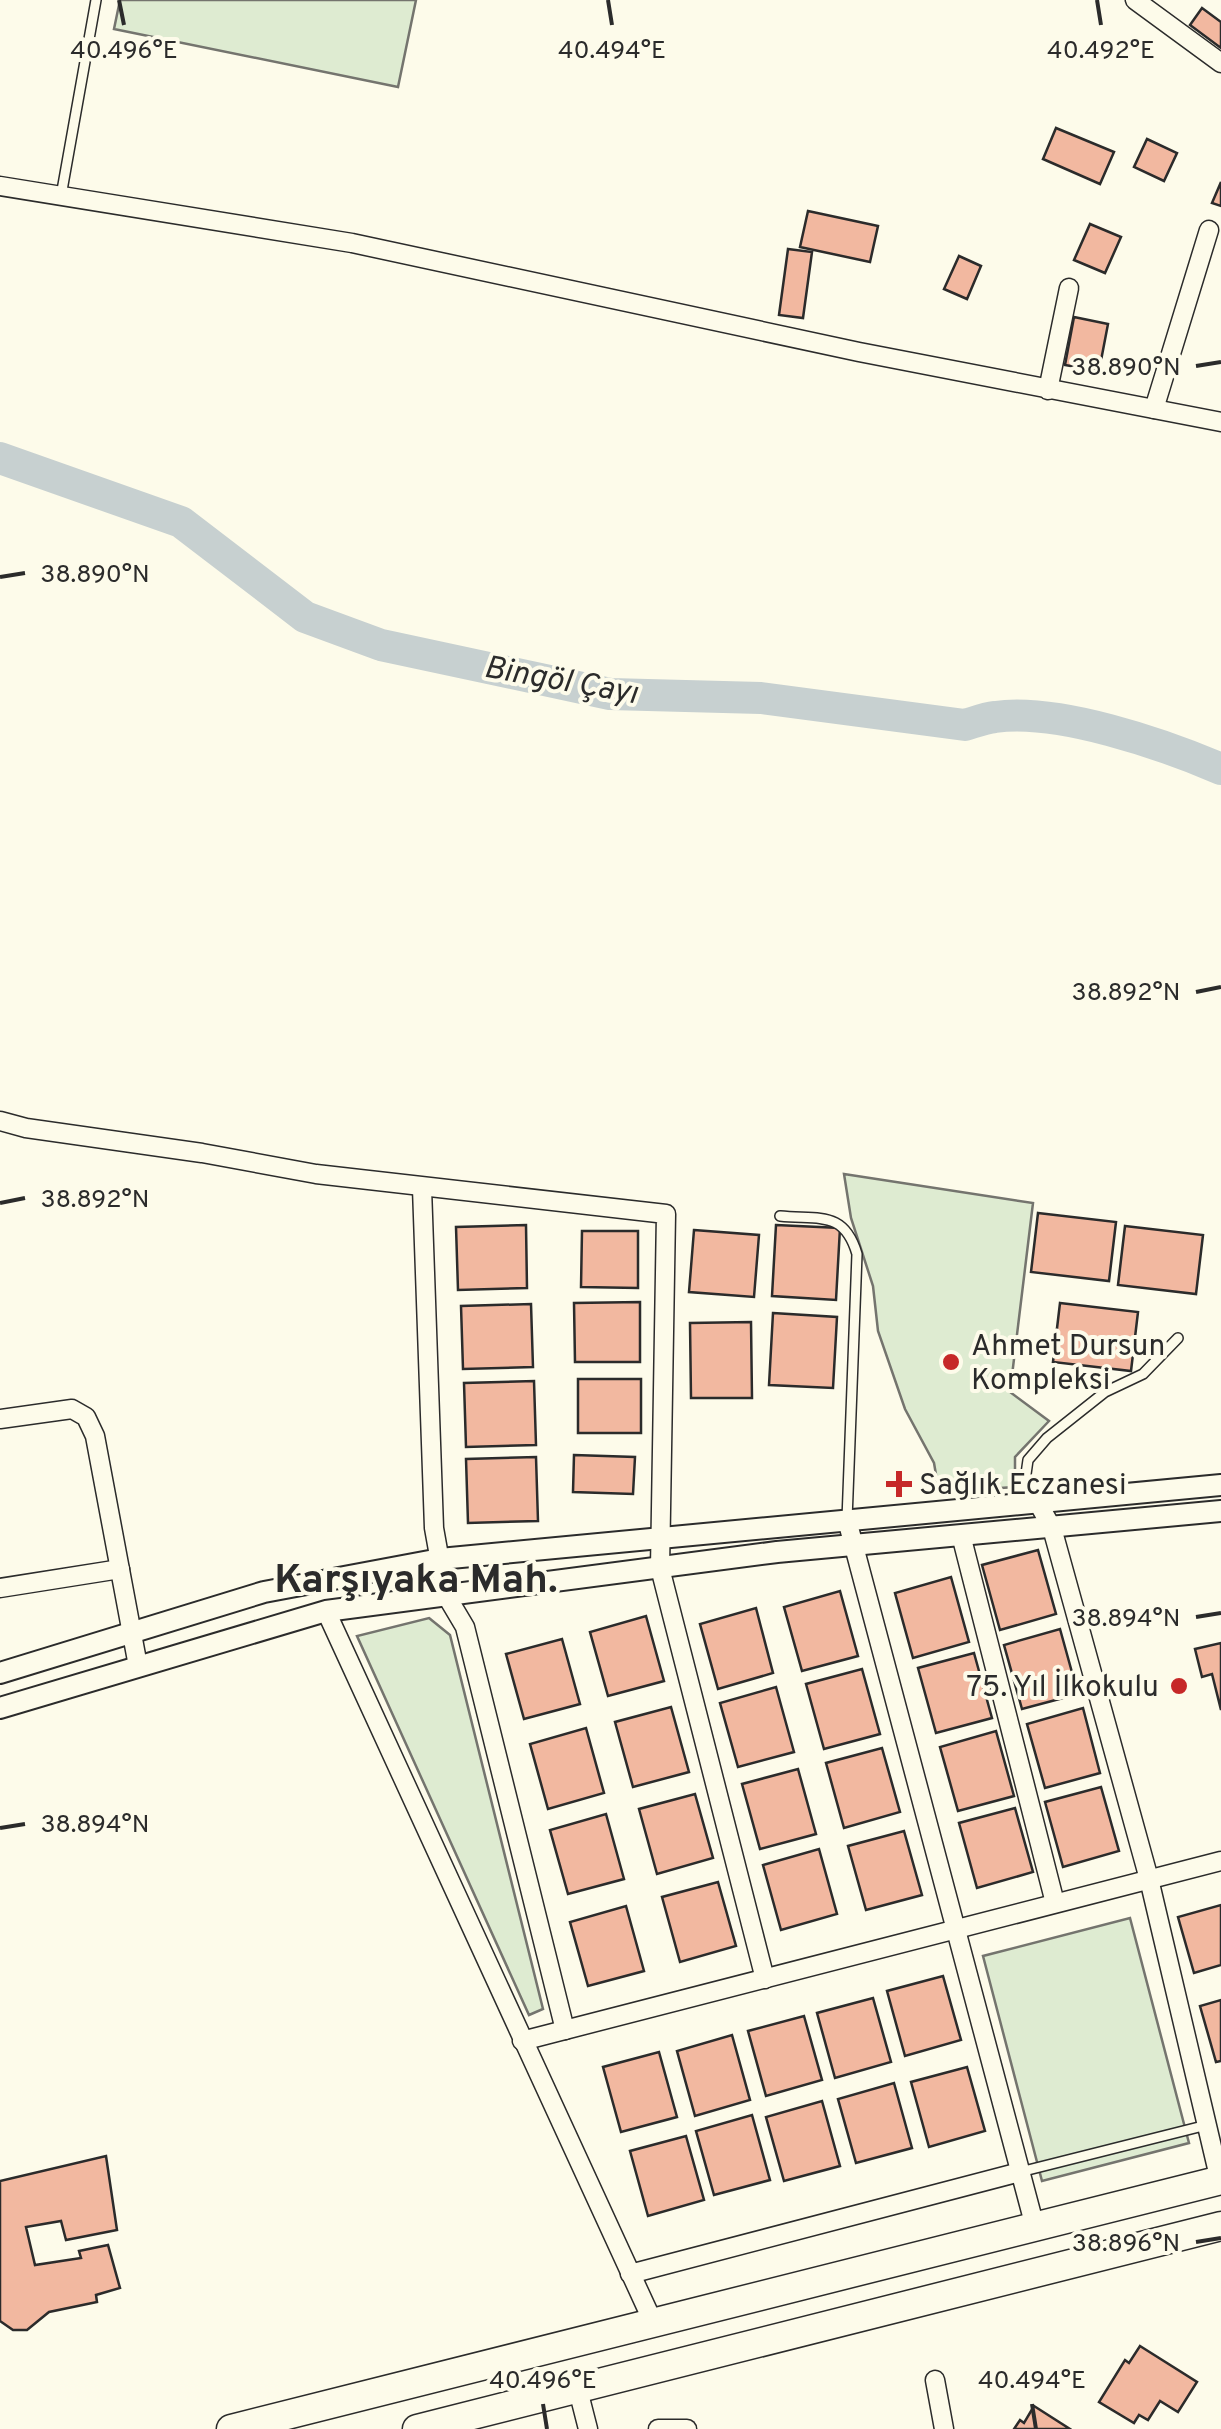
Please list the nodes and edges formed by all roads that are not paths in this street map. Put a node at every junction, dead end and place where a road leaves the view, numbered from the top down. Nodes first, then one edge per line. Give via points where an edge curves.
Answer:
1 (96, 0) edge
2 (1136, 0) edge
3 (1221, 63) edge
4 (0, 186) edge
5 (61, 196) junction
6 (1210, 230) dead end
7 (1069, 288) dead end
8 (1048, 390) junction
9 (1154, 409) junction
10 (1221, 422) edge
11 (0, 1121) edge
12 (422, 1188) junction
13 (780, 1216) dead end
14 (1178, 1338) dead end
15 (0, 1419) edge
16 (1221, 1486) edge
17 (1037, 1501) junction
18 (1221, 1511) edge
19 (847, 1520) junction
20 (1052, 1528) junction
21 (961, 1536) junction
22 (661, 1540) junction
23 (853, 1545) junction
24 (440, 1559) junction
25 (660, 1568) junction
26 (120, 1569) junction
27 (0, 1588) edge
28 (446, 1595) junction
29 (326, 1611) junction
30 (132, 1632) junction
31 (138, 1666) junction
32 (0, 1673) edge
33 (0, 1708) edge
34 (1221, 1861) edge
35 (1149, 1879) junction
36 (1055, 1903) junction
37 (956, 1932) junction
38 (765, 1979) junction
39 (564, 2030) junction
40 (522, 2041) junction
41 (1215, 2123) edge
42 (1020, 2172) junction
43 (1221, 2181) edge
44 (1221, 2226) edge
45 (1035, 2227) junction
46 (630, 2274) junction
47 (652, 2322) junction
48 (936, 2380) dead end
49 (577, 2386) junction
50 (232, 2429) edge
51 (418, 2429) edge
52 (588, 2429) edge
53 (658, 2429) edge
54 (687, 2429) edge
55 (944, 2429) edge

1 - 5 lane
2 - 3 street
4 - 5 street
5 - 8 street via 352,243
6 - 9 street
7 - 8 street
8 - 9 street
9 - 10 street
11 - 12 street
12 - 22 street via 666,1214
12 - 24 street
13 - 19 lane via 840,1222 857,1254
14 - 17 lane via 1142,1374 1105,1392 1028,1460 1024,1488
15 - 26 street via 72,1410 86,1417 96,1436
16 - 17 street
17 - 19 street
17 - 20 street
18 - 20 street
19 - 22 street
19 - 23 street
20 - 21 street
20 - 35 street
21 - 23 street
21 - 36 street
22 - 24 street
22 - 25 street
23 - 25 street
23 - 37 street
24 - 28 street
24 - 30 street via 264,1592
25 - 28 street
25 - 38 street
26 - 27 street
26 - 30 street
28 - 29 street
28 - 39 street via 465,1627
29 - 31 street
29 - 40 street
30 - 31 street
30 - 32 street
31 - 33 street
34 - 35 street
35 - 36 street
35 - 41 street
36 - 37 street
37 - 38 street
37 - 42 street
38 - 39 street
39 - 40 street
40 - 46 street
41 - 42 lane
41 - 43 street
42 - 45 street
42 - 46 street
43 - 45 highway
44 - 49 highway
45 - 47 highway
46 - 47 street
47 - 50 highway
48 - 55 street
49 - 51 highway
49 - 52 street
53 - 54 street

